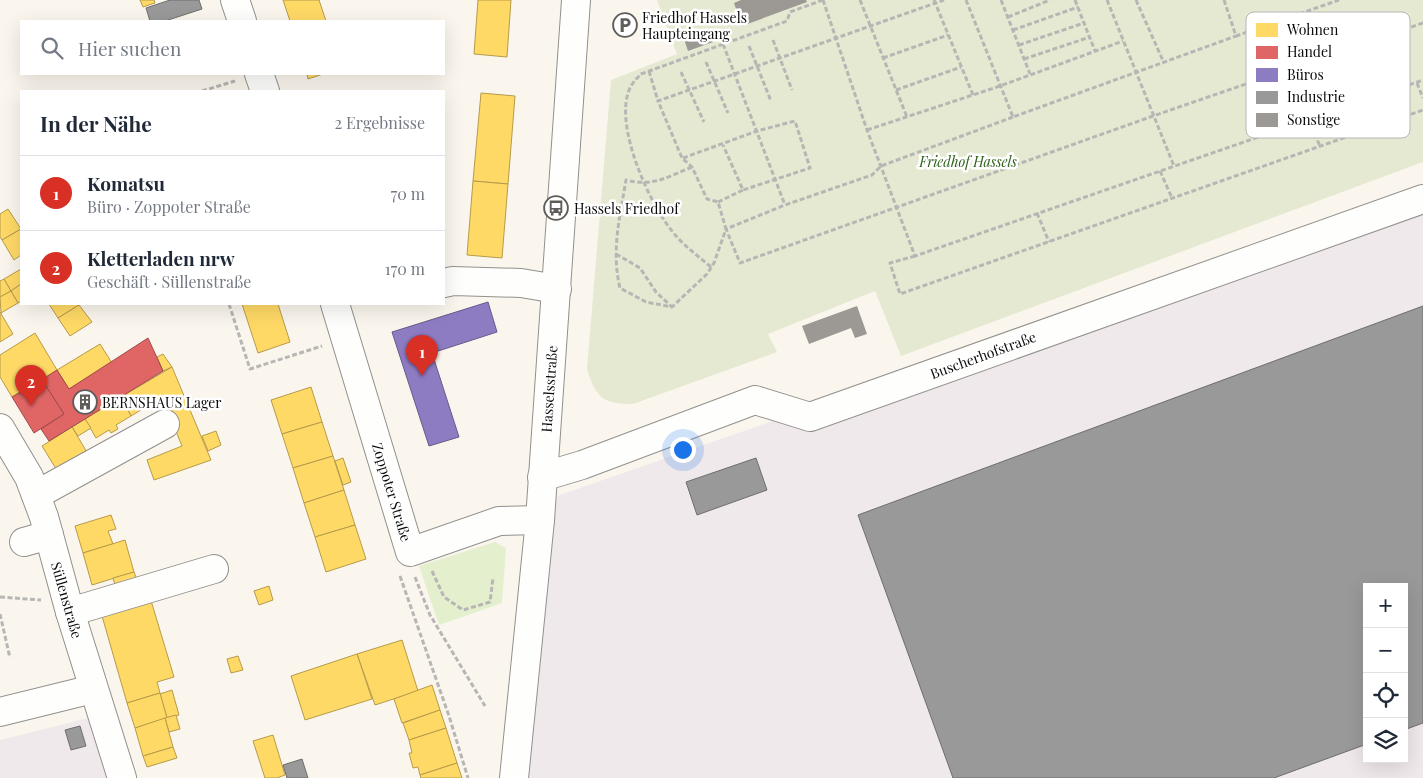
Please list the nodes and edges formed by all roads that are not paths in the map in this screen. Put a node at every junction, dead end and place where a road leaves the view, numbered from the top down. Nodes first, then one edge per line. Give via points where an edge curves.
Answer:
1 (235, 0) edge
2 (576, 0) edge
3 (242, 20) edge
4 (259, 75) edge
5 (265, 90) edge
6 (1423, 199) edge
7 (445, 283) edge
8 (557, 289) junction
9 (335, 305) edge
10 (164, 424) dead end
11 (0, 428) edge
12 (542, 477) junction
13 (36, 495) junction
14 (540, 520) junction
15 (214, 569) dead end
16 (70, 612) junction
17 (93, 689) junction
18 (0, 712) edge
19 (122, 778) edge
20 (514, 778) edge

1 - 3 street
2 - 8 street, Hasselsstraße
4 - 5 street
6 - 12 street, Buscherhofstraße via 810,417 755,400
7 - 8 street via 521,283
8 - 12 street, Hasselsstraße
9 - 14 street, Zoppoter Straße via 416,550 499,521
10 - 13 street
11 - 13 street, Süllenstraße
12 - 14 street, Hasselsstraße
13 - 16 street, Süllenstraße via 37,539
14 - 20 street, Hasselsstraße
15 - 16 street
16 - 17 street, Süllenstraße
17 - 18 street
17 - 19 street, Süllenstraße

